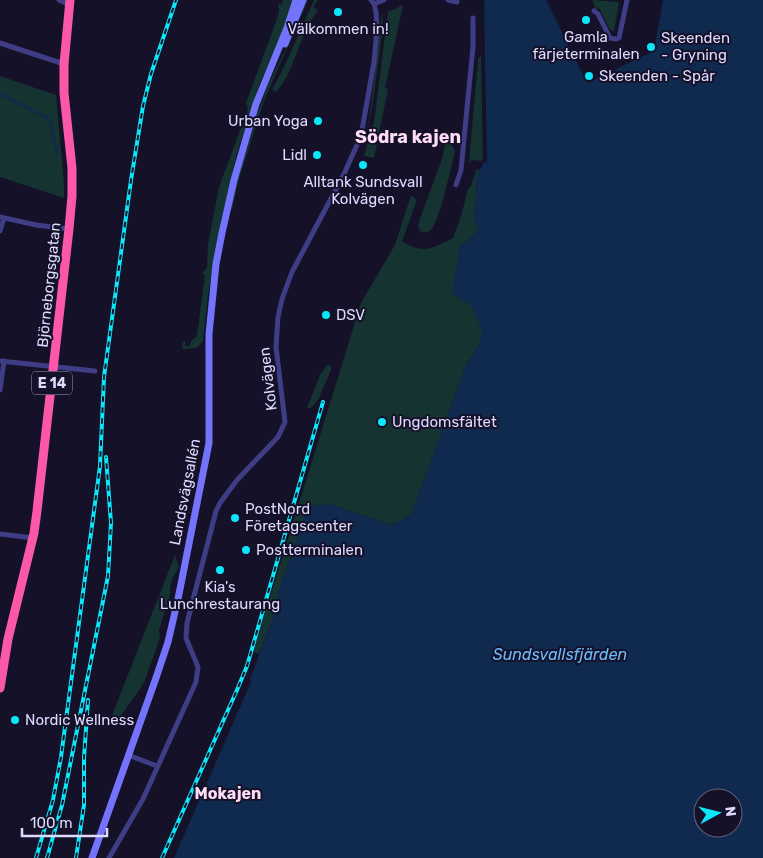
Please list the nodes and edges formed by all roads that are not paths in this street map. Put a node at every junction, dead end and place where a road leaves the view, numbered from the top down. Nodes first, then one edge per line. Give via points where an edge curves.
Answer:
1 (59, 0) edge
2 (296, 0) edge
3 (303, 0) edge
4 (384, 0) edge
5 (448, 0) edge
6 (627, 0) edge
7 (70, 2) edge
8 (373, 2) edge
9 (457, 2) dead end
10 (594, 11) dead end
11 (473, 18) dead end
12 (0, 43) edge
13 (64, 64) junction
14 (251, 120) junction
15 (456, 185) dead end
16 (2, 217) edge
17 (69, 229) junction
18 (0, 231) edge
19 (2, 361) edge
20 (54, 367) junction
21 (95, 371) dead end
22 (0, 390) edge
23 (0, 534) edge
24 (32, 538) junction
25 (0, 688) edge
26 (128, 755) junction
27 (157, 766) junction
28 (92, 858) edge
29 (109, 858) edge

1 - 7 street
2 - 14 main road, Landsvägsallén
3 - 14 main road, Landsvägsallén
4 - 8 street
5 - 9 street
6 - 10 street via 619,38 610,38
7 - 13 highway, Björneborgsgatan / E 14
8 - 27 street, Kolvägen via 377,21 376,48 361,136 292,272 279,312 276,347 285,422 278,437 237,480 216,511 187,623 186,638 196,660 198,674
11 - 15 street via 462,170
12 - 13 street
13 - 17 highway, Björneborgsgatan / E 14 via 72,168
14 - 26 main road, Landsvägsallén via 216,264 208,356 208,449 168,642
16 - 17 street
16 - 18 street
17 - 20 highway, Björneborgsgatan / E 14
19 - 20 street
19 - 22 street
20 - 21 street
20 - 24 highway, Björneborgsgatan / E 14
23 - 24 street
24 - 25 highway, Björneborgsgatan / E 14
26 - 27 street
26 - 28 main road, Landsvägsallén
27 - 29 street, Kolvägen via 143,799

